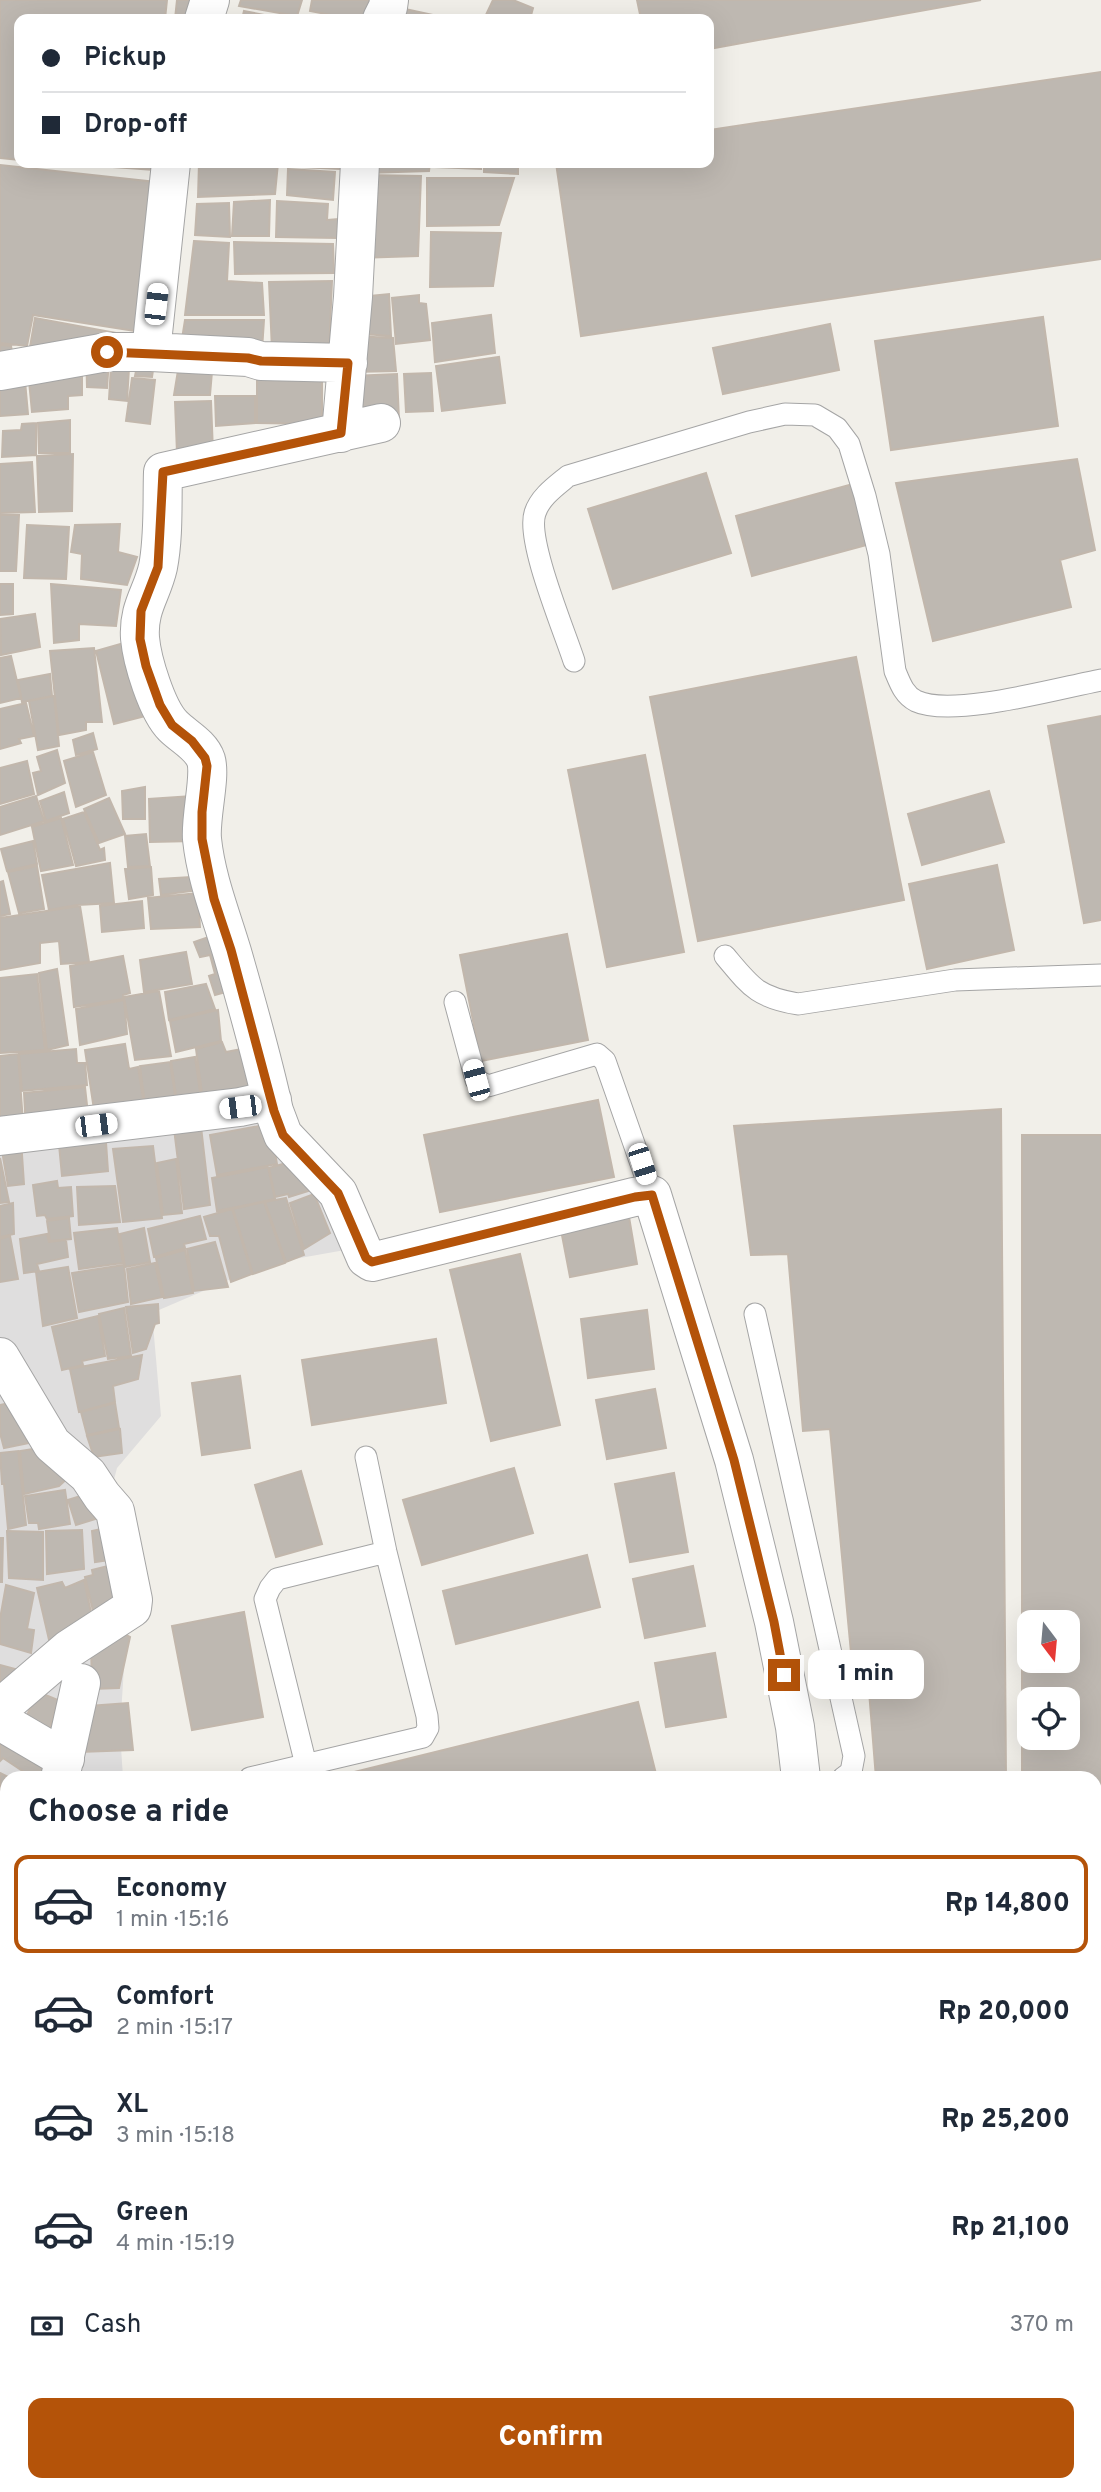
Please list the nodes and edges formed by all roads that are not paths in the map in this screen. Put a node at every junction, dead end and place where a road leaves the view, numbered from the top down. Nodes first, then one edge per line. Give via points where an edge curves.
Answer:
1 (170, 168) edge
2 (360, 168) edge
3 (151, 352) junction
4 (348, 363) junction
5 (0, 371) edge
6 (381, 423) dead end
7 (341, 433) junction
8 (574, 661) dead end
9 (1101, 680) edge
10 (725, 956) dead end
11 (1101, 975) edge
12 (455, 1002) dead end
13 (272, 1100) junction
14 (0, 1136) edge
15 (652, 1195) junction
16 (755, 1314) dead end
17 (0, 1357) edge
18 (366, 1457) dead end
19 (386, 1552) junction
20 (81, 1683) dead end
21 (0, 1708) edge
22 (0, 1721) edge
23 (306, 1765) junction
24 (63, 1768) edge
25 (280, 1771) edge
26 (800, 1771) edge
27 (851, 1771) edge

1 - 3 street
2 - 4 street
3 - 4 street
3 - 5 street via 107,352
4 - 7 street
6 - 7 street
7 - 13 street via 163,472 158,567 141,611 142,651 160,705 172,725 205,758 202,839 214,899
8 - 9 lane via 535,541 535,513 546,495 568,476 710,433 785,414 815,415 837,428 849,444 879,554 895,671 902,689 914,701 938,707 970,705
10 - 11 lane via 752,988 774,1000 798,1004 955,981
12 - 15 lane via 476,1080 488,1086 597,1055 605,1061
13 - 14 street
13 - 15 street via 283,1135 338,1193 366,1258 372,1262
15 - 26 street via 734,1460 774,1622
16 - 27 lane via 854,1756
17 - 21 street via 52,1444 88,1475 115,1511 133,1600 132,1608 69,1649
18 - 19 lane
19 - 23 lane via 277,1578 265,1599
19 - 23 lane via 428,1728 423,1737
20 - 24 street
22 - 24 street
23 - 25 lane

